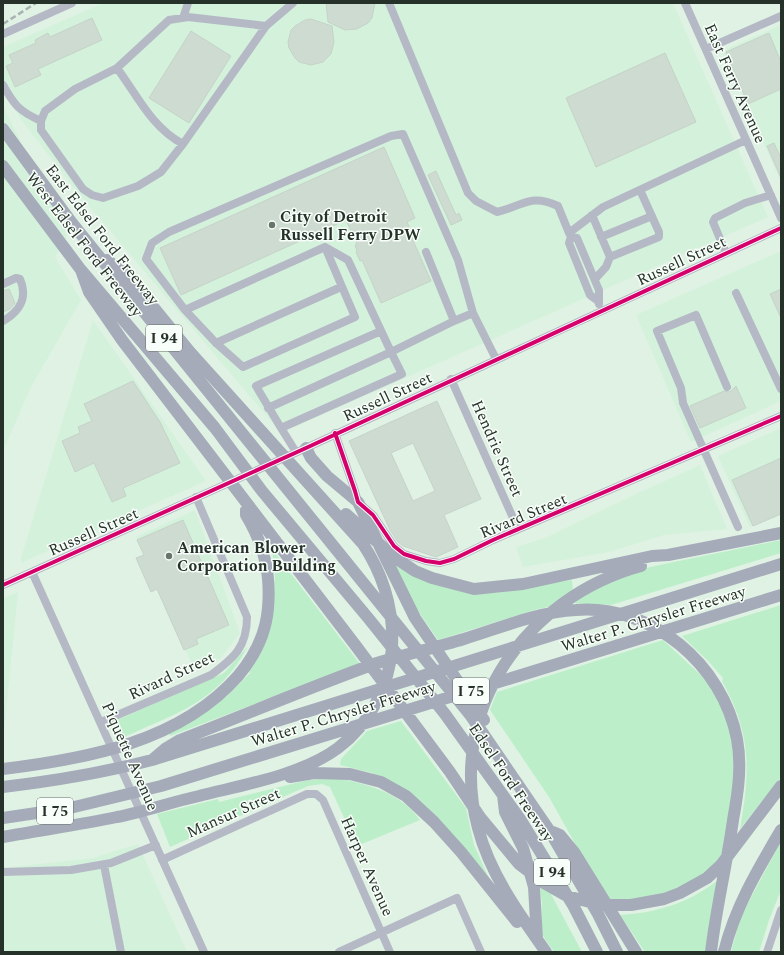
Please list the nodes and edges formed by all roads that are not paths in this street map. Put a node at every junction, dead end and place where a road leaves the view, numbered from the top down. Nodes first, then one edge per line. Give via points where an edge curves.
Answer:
1 (72, 3) edge
2 (188, 3) edge
3 (293, 3) edge
4 (389, 3) edge
5 (685, 3) edge
6 (781, 16) edge
7 (183, 18) junction
8 (266, 26) junction
9 (3, 34) edge
10 (706, 49) junction
11 (117, 68) junction
12 (3, 85) edge
13 (40, 121) junction
14 (3, 129) edge
15 (746, 140) junction
16 (183, 144) junction
17 (3, 166) edge
18 (640, 190) junction
19 (771, 195) junction
20 (592, 215) junction
21 (652, 216) junction
22 (781, 218) edge
23 (781, 228) edge
24 (570, 235) junction
25 (601, 237) junction
26 (325, 247) junction
27 (426, 252) dead end
28 (726, 253) junction
29 (97, 254) junction
30 (610, 257) junction
31 (81, 270) junction
32 (595, 279) junction
33 (3, 284) edge
34 (341, 287) junction
35 (736, 293) dead end
36 (598, 301) junction
37 (185, 310) junction
38 (601, 310) junction
39 (473, 313) junction
40 (3, 321) edge
41 (454, 321) junction
42 (381, 331) junction
43 (216, 343) junction
44 (391, 352) junction
45 (496, 359) junction
46 (451, 379) junction
47 (727, 388) dead end
48 (781, 389) edge
49 (268, 408) junction
50 (781, 416) edge
51 (281, 428) junction
52 (336, 433) junction
53 (301, 450) junction
54 (704, 450) junction
55 (302, 475) junction
56 (196, 498) junction
57 (358, 502) junction
58 (738, 527) dead end
59 (518, 529) junction
60 (781, 533) edge
61 (264, 536) junction
62 (668, 555) junction
63 (781, 564) edge
64 (32, 572) junction
65 (3, 585) edge
66 (781, 595) edge
67 (445, 714) joint
68 (100, 722) junction
69 (492, 746) junction
70 (152, 760) junction
71 (3, 769) edge
72 (265, 780) junction
73 (781, 786) edge
74 (3, 787) edge
75 (316, 794) joint
76 (503, 794) junction
77 (3, 818) edge
78 (549, 830) junction
79 (781, 830) edge
80 (3, 837) edge
81 (156, 845) junction
82 (162, 860) junction
83 (104, 864) junction
84 (3, 872) edge
85 (781, 910) edge
86 (518, 918) junction
87 (382, 933) junction
88 (121, 952) edge
89 (204, 952) edge
90 (339, 952) edge
91 (390, 952) edge
92 (481, 952) edge
93 (537, 952) edge
94 (543, 952) edge
95 (546, 952) edge
96 (597, 952) edge
97 (617, 952) edge
98 (636, 952) edge
99 (711, 952) edge
100 (724, 952) edge
101 (767, 952) edge

1 - 9 street
2 - 7 street
3 - 8 street
4 - 24 street via 468,193 476,202 497,212 530,200 547,201 558,206
5 - 10 street, East Ferry Avenue
6 - 10 street
7 - 8 street
7 - 11 street via 169,20
8 - 16 street
10 - 15 street, East Ferry Avenue
11 - 13 street via 75,89 45,111
11 - 16 street via 142,107 171,138
12 - 13 street via 22,112
13 - 16 street via 41,130 83,190 103,198 138,186 161,172
14 - 29 highway, East Edsel Ford Freeway / I 94
15 - 18 street
15 - 19 street, East Ferry Avenue
17 - 31 highway, West Edsel Ford Freeway / I 94
18 - 20 street via 603,207
18 - 21 street
19 - 22 street, East Ferry Avenue
19 - 28 street via 715,218 713,222
20 - 24 street
20 - 25 street
21 - 25 street
21 - 30 street via 659,237
23 - 28 street, Russell Street
24 - 32 street via 577,238
24 - 36 street via 569,243 590,295
25 - 30 street
26 - 34 street
26 - 37 street
26 - 42 street via 348,260
27 - 41 street
28 - 38 street, Russell Street
29 - 55 highway via 128,276 190,352
29 - 69 highway, East Edsel Ford Freeway / I 94 via 402,630
30 - 32 street via 606,267
31 - 61 highway via 96,305 244,502
31 - 67 highway, West Edsel Ford Freeway / I 94 via 215,428 262,491
32 - 36 street via 599,290
33 - 40 street via 16,278 20,279 24,290 16,312
34 - 43 street
34 - 43 street via 355,317 243,367
35 - 48 street
36 - 38 street
37 - 39 street via 146,259 152,243 169,232 391,136 403,134 458,260
37 - 43 street
38 - 45 street, Russell Street
39 - 41 street
39 - 45 street
41 - 44 street
42 - 44 street
42 - 49 street via 256,386
44 - 49 street
44 - 51 street via 402,374
45 - 46 street, Russell Street
46 - 52 street, Russell Street
46 - 59 street, Hendrie Street
47 - 54 street via 696,315 657,331 681,388 683,403
49 - 51 street
50 - 54 street, Rivard Street
51 - 53 street
52 - 53 street, Russell Street
52 - 57 street
53 - 56 street, Russell Street
53 - 57 highway
54 - 58 street
54 - 59 street, Rivard Street
55 - 62 highway via 404,564 415,571 448,583 474,589 501,587 652,556
55 - 72 highway via 355,534 377,568 388,596 392,620 391,655 386,679 374,706 367,719 348,740 325,757
56 - 64 street, Russell Street
56 - 68 street, Rivard Street via 247,617 244,642 239,651 211,675
57 - 59 street, Rivard Street via 373,515 394,546 404,554 426,561 440,563 454,559
57 - 69 highway via 415,618 485,721
60 - 62 highway
61 - 71 highway via 269,575 268,618 257,648 245,667 217,697 179,723 134,742 87,755
61 - 73 highway via 356,646 497,838 519,864 567,896 602,905 631,905 664,899 680,893 707,878 721,865
62 - 86 highway via 653,563 621,571 567,599 531,629 504,663 486,699 474,741 471,780 474,814 491,863
63 - 70 highway, Walter P. Chrysler Freeway / I 75
64 - 65 street, Russell Street
64 - 68 street, Piquette Avenue
66 - 77 highway, Walter P. Chrysler Freeway / I 75 via 161,786 77,807
67 - 76 highway, Edsel Ford Freeway / I 94
68 - 81 street, Piquette Avenue
69 - 78 highway, East Edsel Ford Freeway / I 94
70 - 74 highway, I 75 via 58,781
70 - 99 highway via 180,740 378,663 541,615 577,609 628,616 680,644 695,657 728,709 737,738 738,790
72 - 80 highway via 117,817
72 - 86 highway via 334,772 368,777 398,790 434,822
75 - 82 street, Mansur Street via 307,794
75 - 87 street, Harper Avenue via 323,800
76 - 93 highway via 505,812 523,848 534,887
76 - 96 highway, Edsel Ford Freeway / I 94 via 573,905
78 - 97 highway, Edsel Ford Freeway / I 94
78 - 98 highway via 560,835 574,852
79 - 100 highway via 745,892
81 - 82 street, Piquette Avenue
81 - 83 street
82 - 89 street, Piquette Avenue
83 - 84 street via 71,870
83 - 88 street
85 - 101 street
86 - 94 highway
86 - 95 highway
87 - 90 street
87 - 91 street, Harper Avenue
87 - 92 street via 457,898

